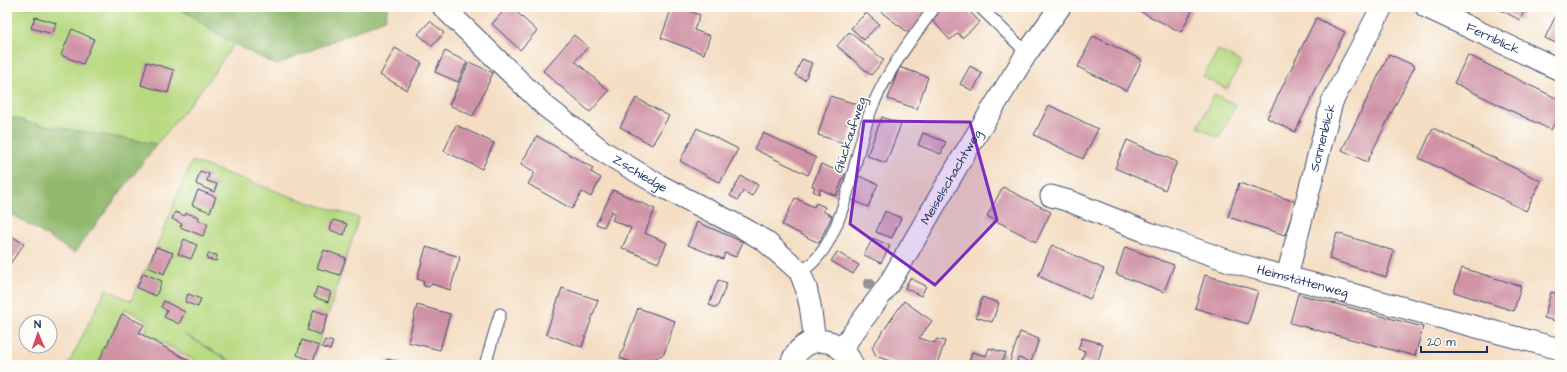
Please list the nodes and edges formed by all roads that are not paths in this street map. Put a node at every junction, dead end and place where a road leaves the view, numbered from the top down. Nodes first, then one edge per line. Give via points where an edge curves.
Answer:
1 (443, 7) edge
2 (935, 7) edge
3 (980, 7) edge
4 (1060, 7) edge
5 (1382, 7) edge
6 (1426, 7) edge
7 (1027, 53) junction
8 (1560, 70) edge
9 (1051, 196) dead end
10 (800, 272) junction
11 (1288, 276) junction
12 (500, 314) dead end
13 (815, 341) junction
14 (1560, 349) edge
15 (847, 357) edge
16 (485, 365) edge
17 (791, 365) edge

1 - 10 street, Zschiedge via 546,106 604,152 664,188 766,241
2 - 10 lane, Glückaufweg via 896,62 872,106 839,219 827,244 809,267
3 - 7 lane
4 - 7 street, Meiselschachtweg
5 - 11 street, Sonnenblick via 1332,102
6 - 8 street, Fernblick
7 - 15 street, Meiselschachtweg via 965,153
9 - 11 street, Heimstättenweg via 1238,264
10 - 13 street via 810,305
11 - 14 street, Heimstättenweg
12 - 16 lane
13 - 15 main road via 830,342
13 - 17 main road via 800,349

